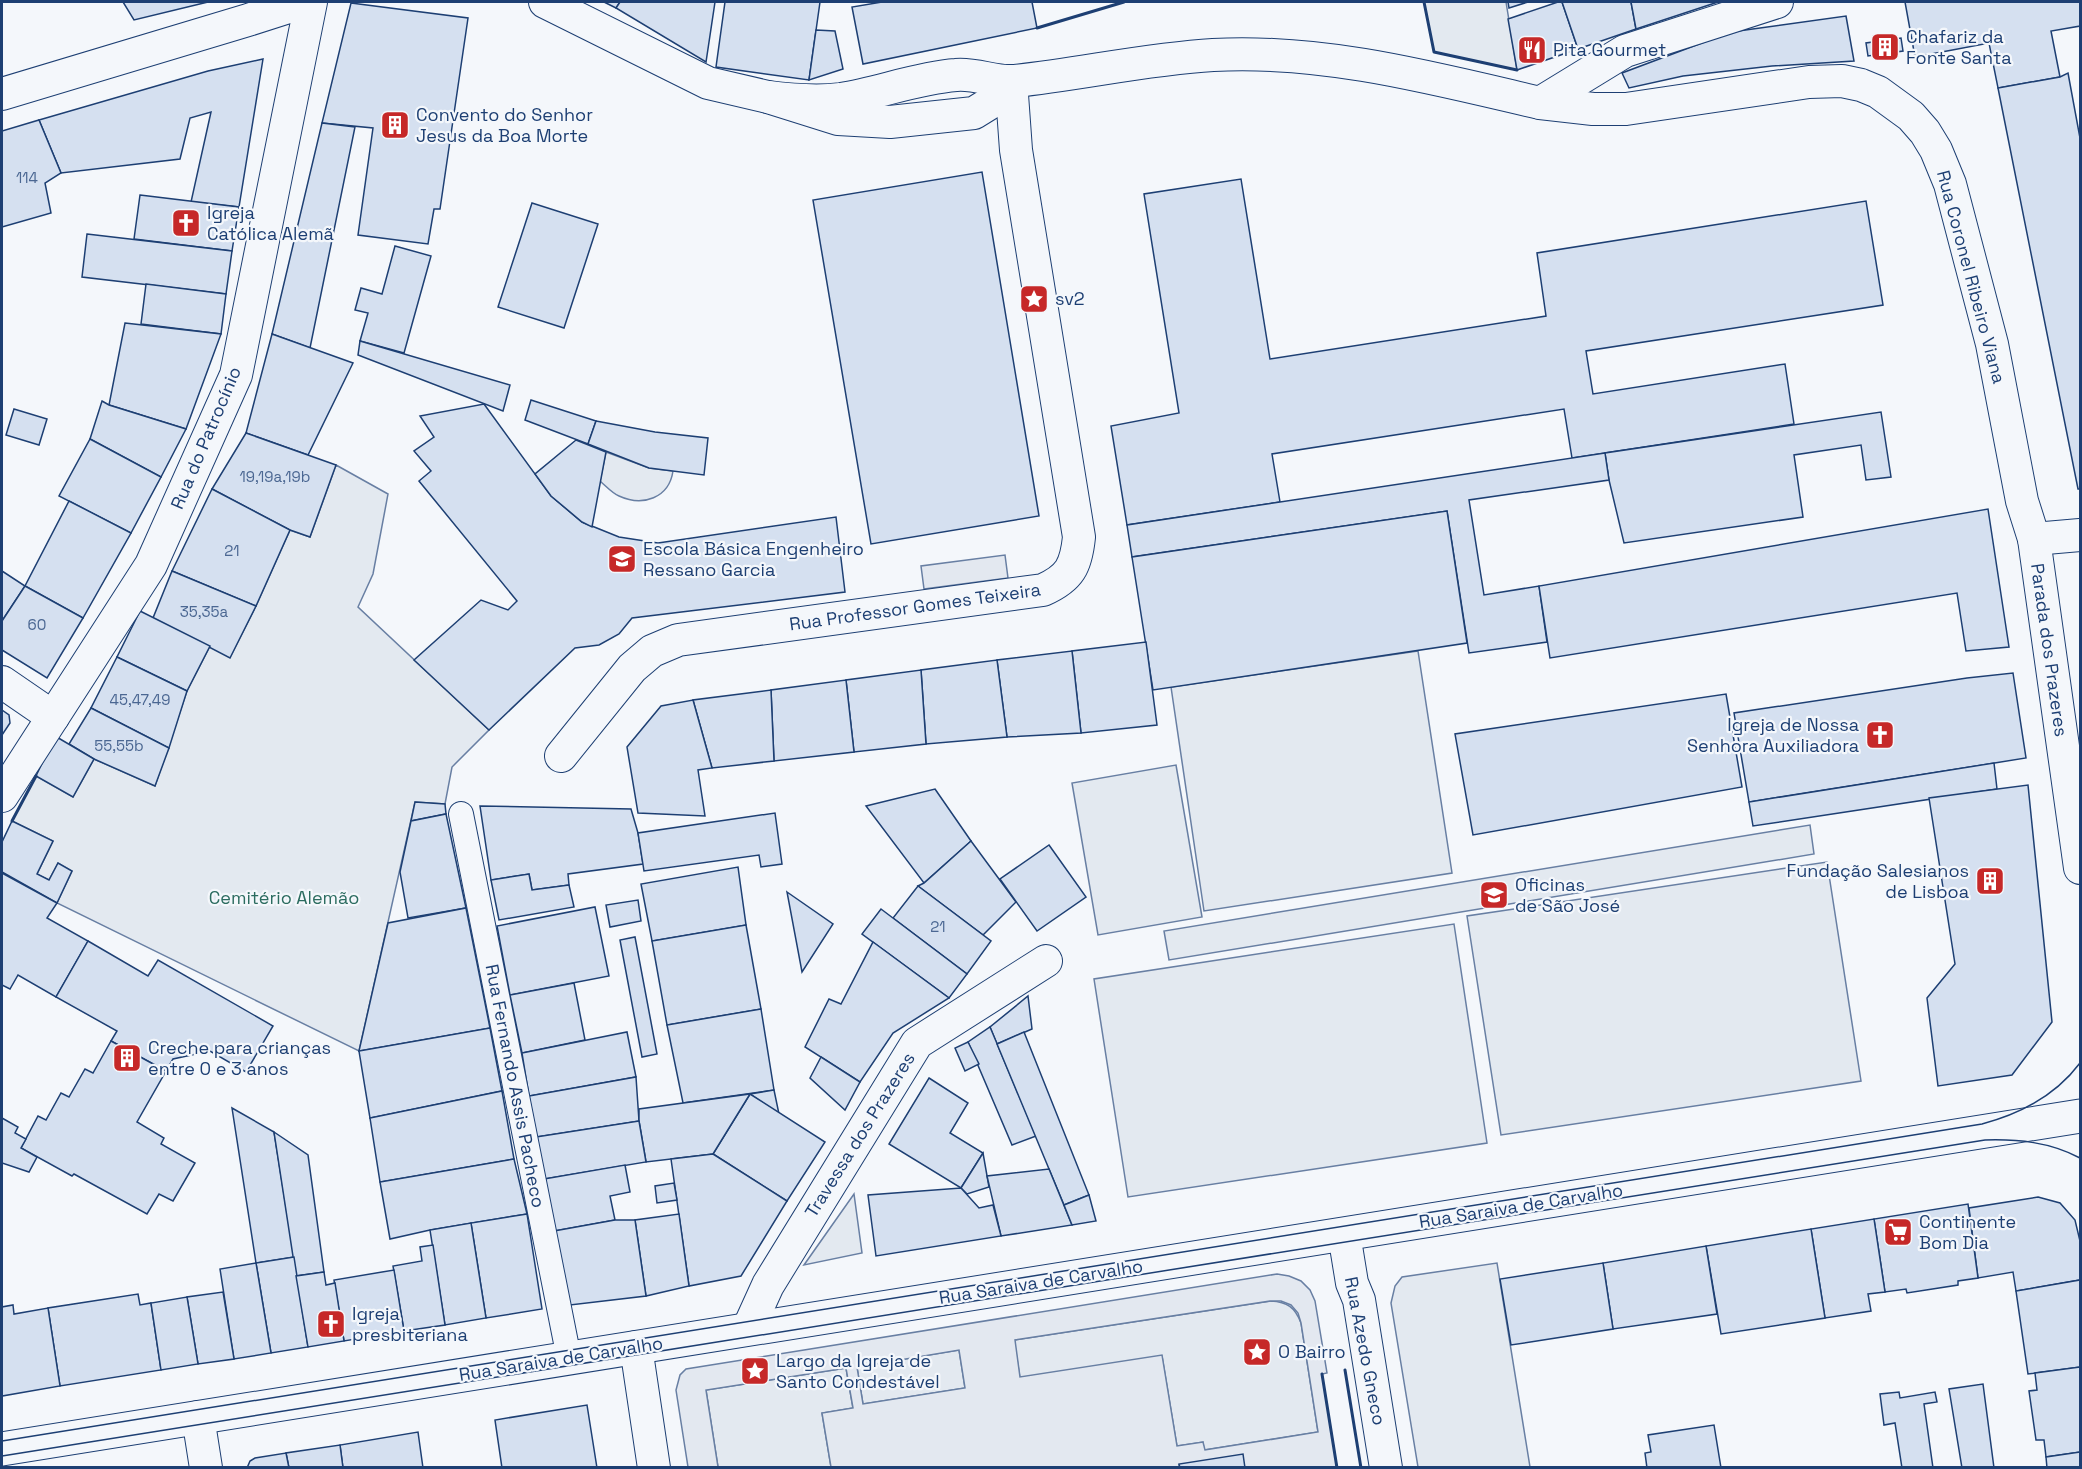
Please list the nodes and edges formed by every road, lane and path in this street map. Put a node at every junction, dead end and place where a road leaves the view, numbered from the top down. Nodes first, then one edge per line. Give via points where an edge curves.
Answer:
1 (304, 2) edge
2 (311, 2) edge
3 (545, 2) edge
4 (1777, 2) edge
5 (1011, 81) junction
6 (2, 94) edge
7 (768, 97) junction
8 (1540, 103) junction
9 (2080, 535) edge
10 (2034, 539) junction
11 (2, 682) edge
12 (53, 717) junction
13 (561, 756) dead end
14 (2, 796) edge
15 (461, 814) dead end
16 (2080, 868) edge
17 (1046, 961) dead end
18 (2080, 1116) edge
19 (1344, 1234) junction
20 (748, 1329) junction
21 (636, 1347) junction
22 (569, 1358) junction
23 (198, 1417) junction
24 (2, 1449) edge
25 (206, 1467) edge
26 (654, 1467) edge
27 (1386, 1467) edge

1 - 6 street
2 - 12 street, Rua do Patrocínio via 236,375 151,566
3 - 7 street via 708,83
4 - 8 street via 1625,51
5 - 7 street, Rua Coronel Ribeiro Viana via 959,74 840,99
5 - 7 street via 995,100 974,113 890,122 838,119
5 - 8 street, Rua Coronel Ribeiro Viana via 1214,55 1297,56 1422,75
5 - 13 street, Rua Professor Gomes Teixeira via 1016,150 1079,537 1070,573 1043,590 678,640 652,651 633,668
8 - 10 street, Rua Coronel Ribeiro Viana via 1626,109 1809,82 1842,81 1878,92 1911,116 1936,150 1950,184 1992,344 2022,501
9 - 10 street
10 - 16 street, Parada dos Prazeres
11 - 12 street
12 - 14 street, Rua do Patrocínio
15 - 22 street, Rua Fernando Assis Pacheco
17 - 20 street, Travessa dos Prazeres via 917,1043 768,1285
18 - 19 street, Rua Saraiva de Carvalho
19 - 20 street, Rua Saraiva de Carvalho
19 - 27 street, Rua Azedo Gneco via 1359,1300
20 - 21 street, Rua Saraiva de Carvalho
21 - 22 street, Rua Saraiva de Carvalho
21 - 26 street
22 - 23 street, Rua Saraiva de Carvalho
23 - 24 street, Rua Saraiva de Carvalho
23 - 25 street

